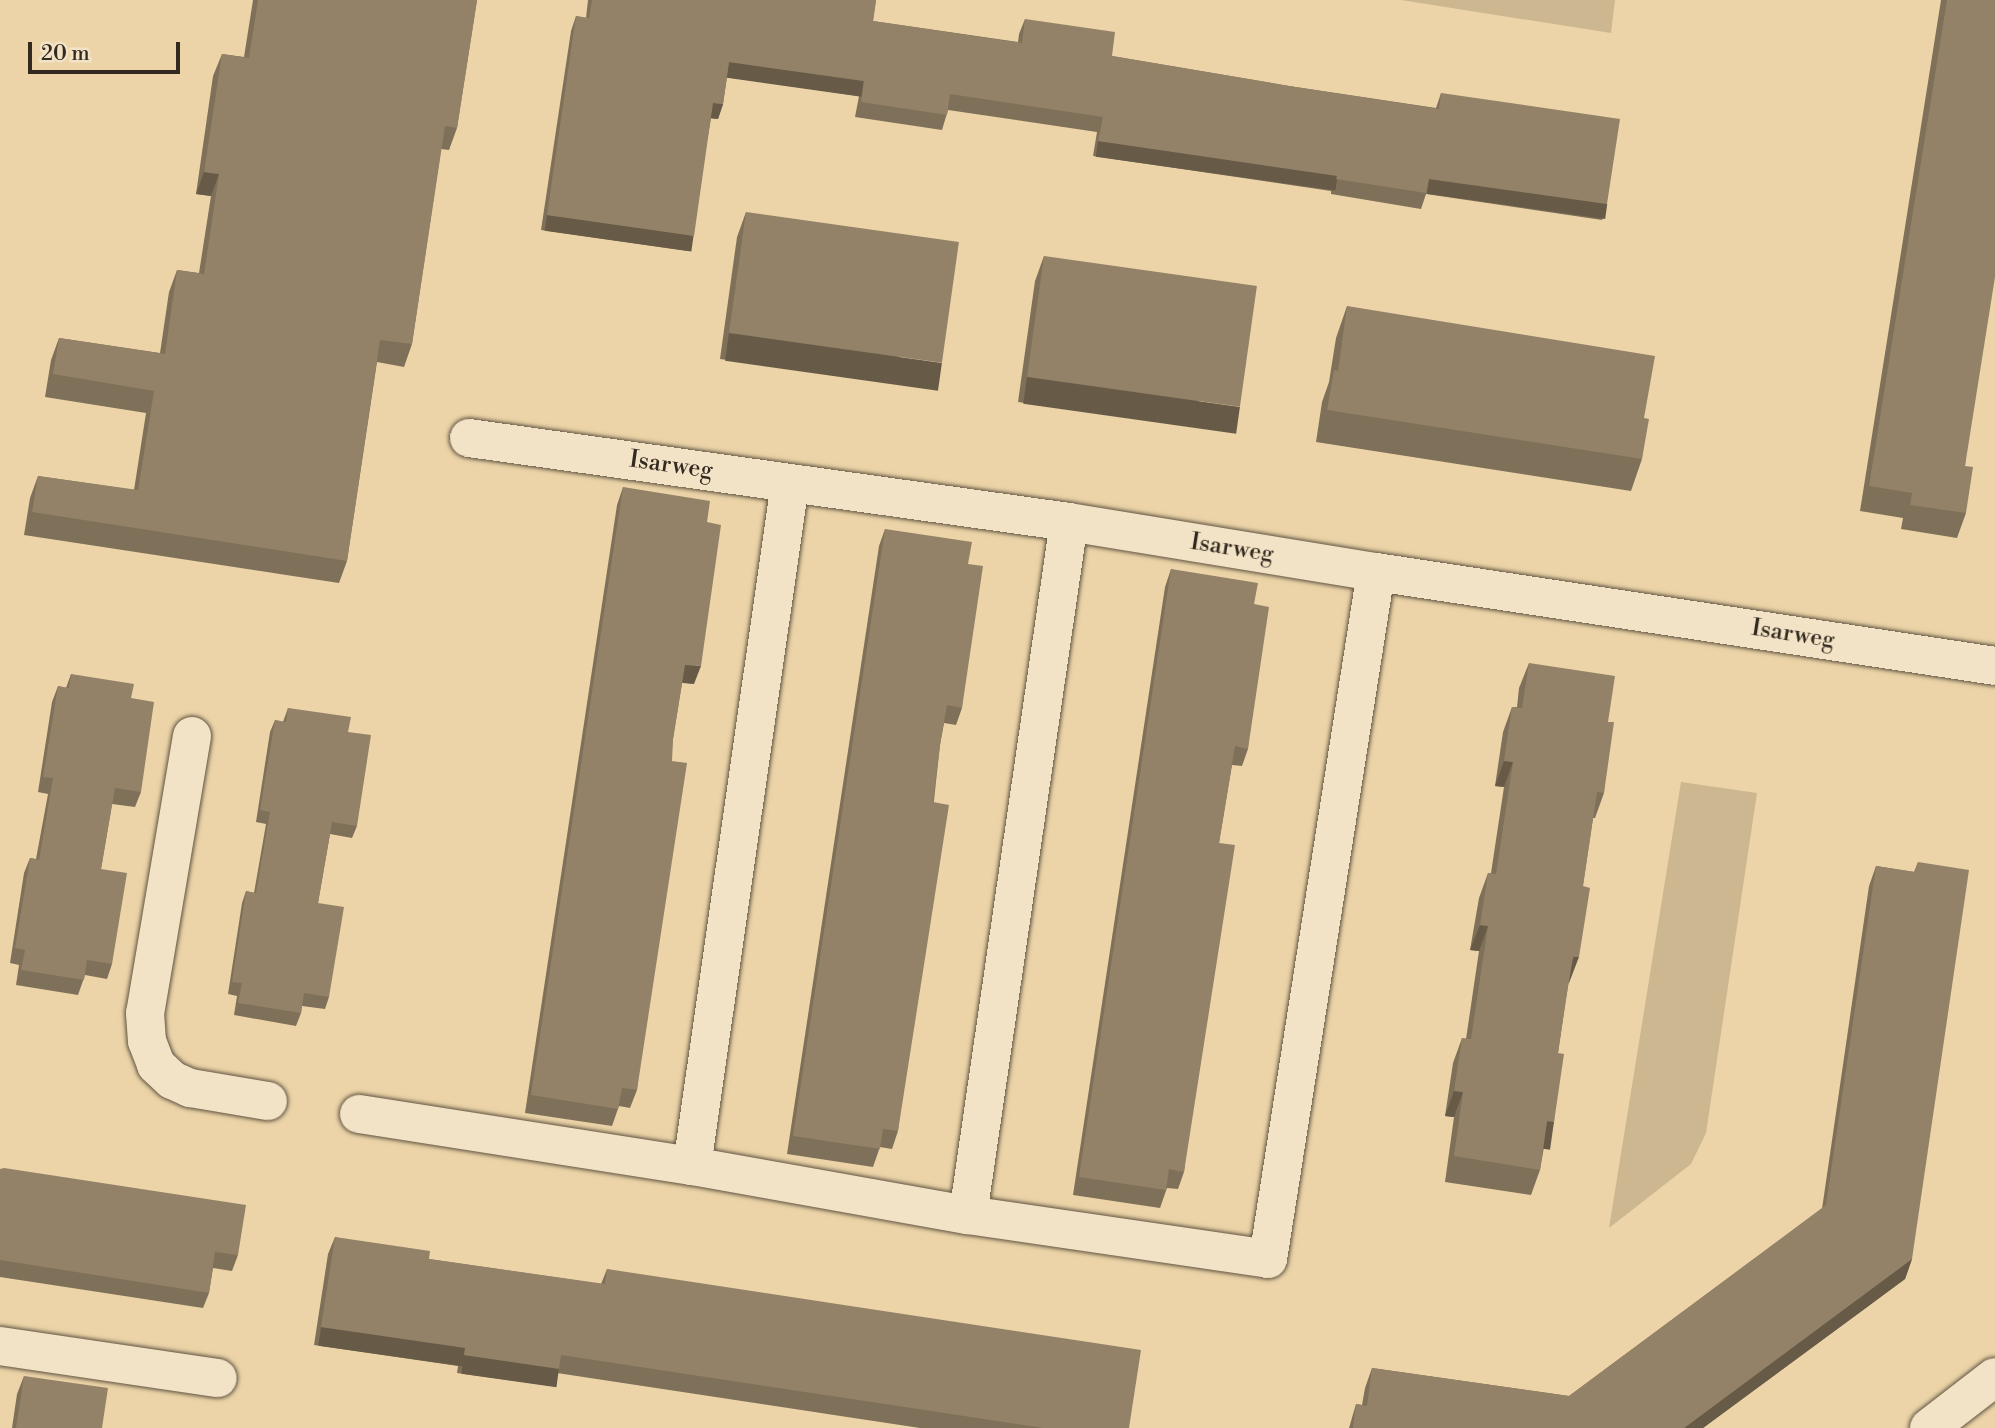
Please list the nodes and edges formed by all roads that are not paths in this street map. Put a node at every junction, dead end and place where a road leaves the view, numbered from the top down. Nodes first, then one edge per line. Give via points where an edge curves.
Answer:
1 (468, 438) dead end
2 (790, 483) junction
3 (1069, 522) junction
4 (1376, 572) junction
5 (1995, 666) edge
6 (192, 736) dead end
7 (268, 1101) dead end
8 (359, 1114) dead end
9 (692, 1166) junction
10 (968, 1215) junction
11 (0, 1346) edge
12 (1995, 1377) edge
13 (218, 1378) dead end
14 (1929, 1428) edge

1 - 2 street, Isarweg
2 - 3 street, Isarweg
2 - 9 street
3 - 4 street, Isarweg
3 - 10 street
4 - 5 street, Isarweg
4 - 10 street via 1268,1259
6 - 7 street via 145,1013 147,1041 156,1065 172,1080 190,1088
8 - 9 street
9 - 10 street
11 - 13 street
12 - 14 street

